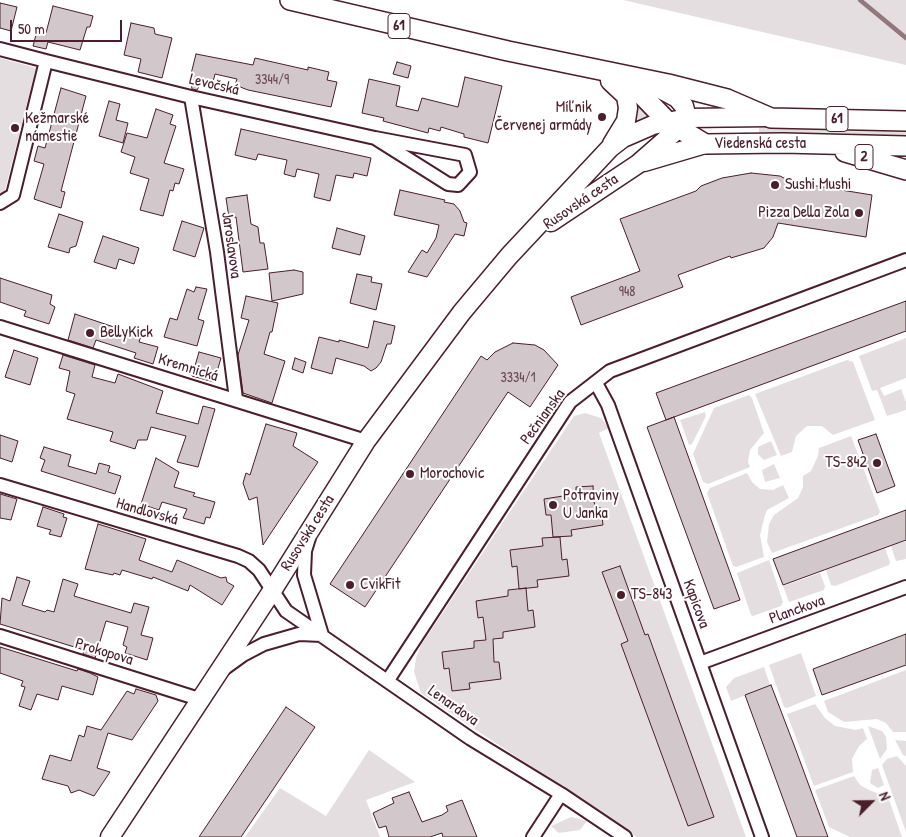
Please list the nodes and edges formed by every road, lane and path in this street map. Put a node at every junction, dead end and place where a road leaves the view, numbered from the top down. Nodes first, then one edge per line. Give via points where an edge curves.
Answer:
1 (290, 0) edge
2 (0, 49) edge
3 (46, 61) junction
4 (578, 66) junction
5 (635, 76) junction
6 (610, 81) junction
7 (191, 97) junction
8 (771, 118) junction
9 (905, 120) edge
10 (677, 123) junction
11 (376, 138) junction
12 (705, 144) junction
13 (823, 145) junction
14 (906, 146) edge
15 (610, 148) junction
16 (638, 164) junction
17 (906, 170) edge
18 (0, 203) edge
19 (523, 241) junction
20 (906, 260) edge
21 (0, 327) edge
22 (596, 382) junction
23 (236, 399) junction
24 (366, 441) junction
25 (0, 485) edge
26 (314, 522) junction
27 (906, 587) edge
28 (272, 591) junction
29 (322, 635) junction
30 (0, 636) edge
31 (700, 663) junction
32 (215, 676) junction
33 (388, 680) junction
34 (199, 699) junction
35 (561, 794) junction
36 (110, 837) edge
37 (533, 837) edge
38 (625, 837) edge
39 (762, 837) edge

1 - 4 main road, Viedenská cesta / 61
2 - 3 street
3 - 7 street, Levočská
3 - 18 street via 13,195
4 - 5 main road, Viedenská cesta / 61
4 - 6 main road, Viedenská cesta / 61
5 - 8 main road, Viedenská cesta / 61 via 727,99
5 - 10 street via 677,98 684,106
6 - 10 main road, Viedenská cesta / 61 via 636,90
6 - 15 street, Rusovská cesta via 626,96 628,108 624,125
7 - 11 street, Levočská
7 - 23 street, Jaroslavova
8 - 9 main road, Viedenská cesta / 61
8 - 10 street, Rusovská cesta
10 - 12 main road, Viedenská cesta / 61
10 - 15 street, Rusovská cesta via 623,138
10 - 16 street, Rusovská cesta
11 - 11 street, Levočská via 465,155 470,172 458,186 448,184
12 - 13 main road, Viedenská cesta / 61
12 - 16 street, Rusovská cesta
13 - 14 main road, Viedenská cesta / 61
13 - 17 main road, 2
15 - 19 street, Rusovská cesta
16 - 19 street, Rusovská cesta
19 - 24 street, Rusovská cesta via 467,306
20 - 22 street, Pečnianska via 610,372
21 - 23 street, Kremnická
22 - 31 street, Kapicova via 608,405
22 - 33 street, Pečnianska via 570,402
23 - 24 street, Kremnická
24 - 26 street, Rusovská cesta
25 - 28 street, Handlovská via 238,556 259,570
26 - 28 street, Rusovská cesta
26 - 29 street via 305,551 304,575
27 - 31 street, Planckova
28 - 29 street, Lenardova via 286,611
28 - 32 street, Rusovská cesta
29 - 32 street via 299,634 264,644
29 - 33 street, Lenardova
30 - 34 street, Prokopova
31 - 39 street, Kapicova
32 - 34 street, Rusovská cesta
33 - 35 street, Lenardova via 471,739
34 - 36 street, Rusovská cesta
35 - 37 street
35 - 38 street, Lenardova

